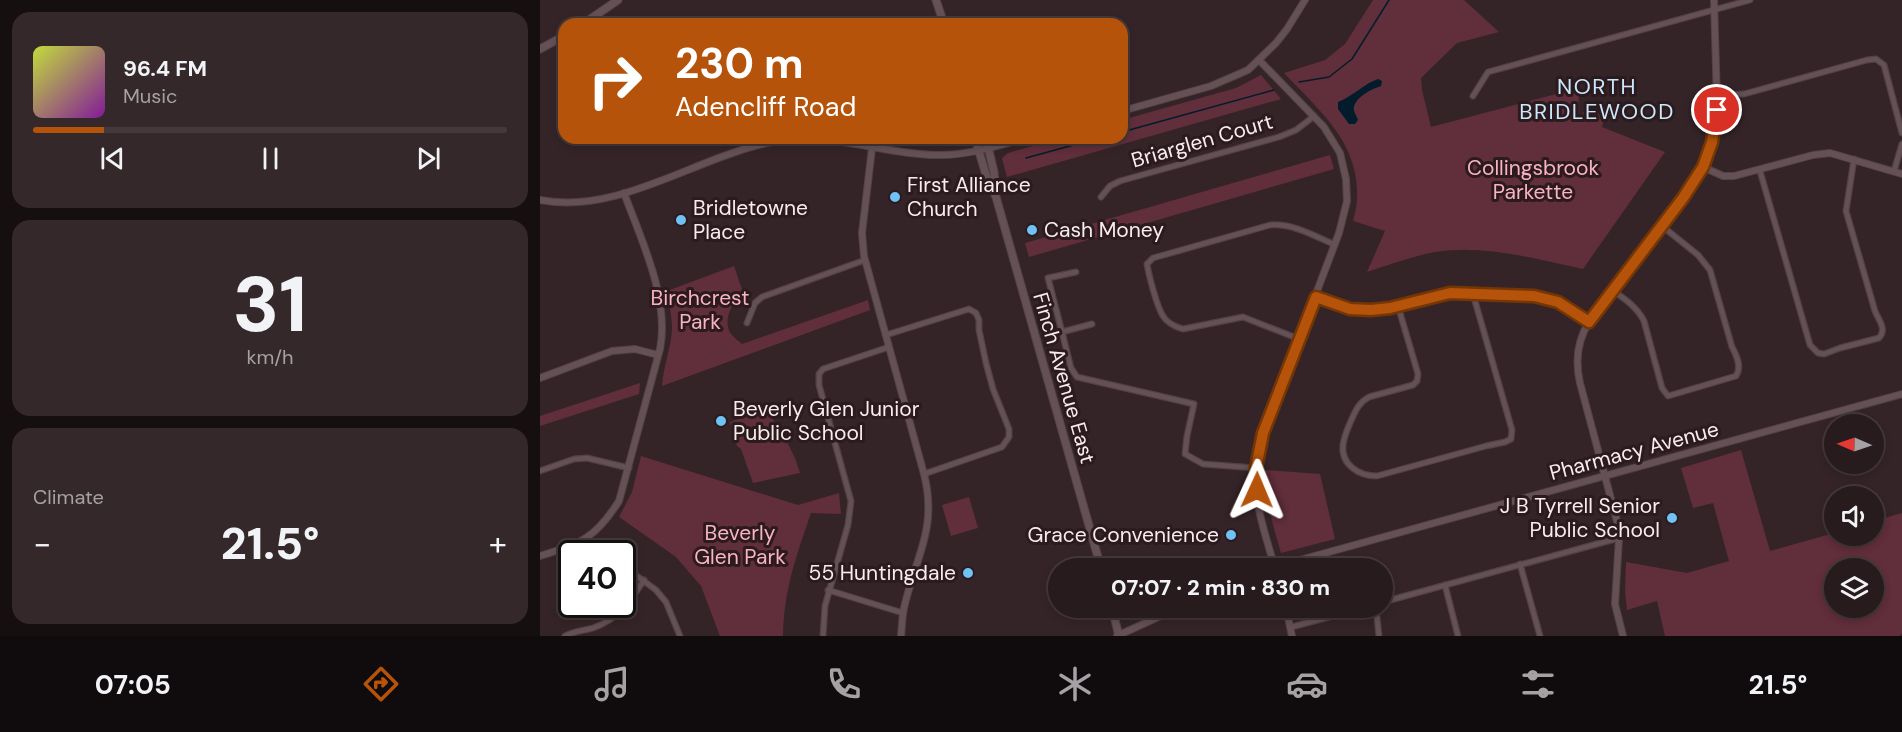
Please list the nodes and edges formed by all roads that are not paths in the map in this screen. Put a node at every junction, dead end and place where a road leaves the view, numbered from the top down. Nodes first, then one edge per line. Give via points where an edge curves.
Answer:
1 (618, 0) edge
2 (936, 0) edge
3 (1305, 0) edge
4 (1714, 0) edge
5 (1750, 0) edge
6 (1715, 10) junction
7 (592, 18) edge
8 (942, 18) edge
9 (558, 40) edge
10 (540, 50) edge
11 (1259, 60) junction
12 (1717, 95) junction
13 (1473, 96) dead end
14 (1128, 109) edge
15 (1313, 117) junction
16 (1902, 133) edge
17 (764, 144) edge
18 (843, 144) edge
19 (977, 144) edge
20 (988, 144) edge
21 (1004, 144) edge
22 (1902, 144) edge
23 (872, 148) junction
24 (989, 148) junction
25 (979, 151) junction
26 (1854, 159) junction
27 (1703, 167) junction
28 (1760, 171) junction
29 (1894, 171) junction
30 (1902, 174) edge
31 (624, 193) junction
32 (996, 197) junction
33 (1101, 197) dead end
34 (540, 200) edge
35 (1662, 226) junction
36 (1335, 244) junction
37 (865, 260) junction
38 (1076, 272) dead end
39 (1612, 290) junction
40 (1473, 294) junction
41 (1316, 297) junction
42 (1398, 306) junction
43 (1589, 322) junction
44 (747, 323) dead end
45 (1092, 324) dead end
46 (1062, 332) junction
47 (886, 334) junction
48 (1299, 339) junction
49 (889, 347) junction
50 (658, 355) junction
51 (540, 378) edge
52 (1902, 394) edge
53 (629, 468) junction
54 (1256, 468) junction
55 (540, 471) edge
56 (924, 474) junction
57 (1605, 476) junction
58 (1619, 538) junction
59 (587, 539) joint
60 (540, 556) edge
61 (1098, 558) edge
62 (1272, 558) edge
63 (1310, 558) edge
64 (1520, 564) junction
65 (636, 575) edge
66 (644, 580) junction
67 (1444, 585) junction
68 (828, 590) junction
69 (1393, 599) edge
70 (903, 613) junction
71 (1114, 618) edge
72 (1157, 618) edge
73 (1289, 618) edge
74 (1325, 618) edge
75 (1377, 618) edge
76 (1291, 627) junction
77 (565, 636) edge
78 (680, 636) edge
79 (823, 636) edge
80 (901, 636) edge
81 (1118, 636) edge
82 (1292, 636) edge
83 (1379, 636) edge
84 (1458, 636) edge
85 (1540, 636) edge
86 (1623, 636) edge

1 - 7 main road
2 - 8 main road
3 - 11 street via 1287,29
4 - 6 street
5 - 6 street
6 - 12 street
6 - 13 street via 1488,72
9 - 10 main road
11 - 14 street via 1248,70 1211,86
11 - 15 street
12 - 16 street via 1744,94 1876,59 1884,65
12 - 27 street via 1715,129
15 - 33 street, Briarglen Court via 1279,137 1120,181
15 - 36 street via 1335,143 1345,170 1347,201
17 - 31 street
18 - 23 street
19 - 25 main road, Finch Avenue East
20 - 24 main road, Finch Avenue East
21 - 24 street
22 - 29 street
23 - 25 street via 935,155
23 - 37 street via 862,233
24 - 25 street
24 - 32 main road, Finch Avenue East
25 - 32 main road, Finch Avenue East
26 - 28 street via 1822,154
26 - 28 street via 1846,211 1883,327 1878,338 1824,354 1813,349 1809,340
26 - 29 street
27 - 28 street via 1729,177
27 - 35 street
29 - 30 street
31 - 34 street via 589,202
31 - 50 street via 660,298 663,328
32 - 61 main road, Finch Avenue East
35 - 39 street
35 - 39 street via 1710,270 1737,359 1736,376 1668,396 1662,388 1640,313
36 - 41 street
36 - 48 street via 1293,228 1270,225 1154,258 1147,264 1163,316 1177,327 1243,317
37 - 44 street via 762,297 755,303
37 - 47 street
38 - 46 street via 1048,278
39 - 43 street
40 - 42 street via 1450,293
40 - 42 street via 1512,430 1511,439 1368,476 1350,466 1342,448 1356,409 1369,397 1417,381
40 - 43 street via 1541,297 1558,302
41 - 42 street via 1350,309
41 - 48 street
43 - 57 street via 1579,342 1577,367
45 - 46 street
46 - 54 street via 1077,377 1194,404 1185,454 1203,464
47 - 49 street
47 - 56 street via 969,309 980,320 986,363 1009,437 1002,447
48 - 54 street via 1267,423
49 - 56 street
49 - 68 street via 823,369 819,374 851,501 848,525
50 - 51 street via 635,349 612,351
50 - 53 street
52 - 57 street, Pharmacy Avenue
53 - 55 street via 587,458
53 - 59 street via 619,501 608,519
54 - 62 street via 1258,500
56 - 70 street via 929,499 928,525
57 - 58 street
57 - 63 street, Pharmacy Avenue
58 - 64 street
58 - 86 street via 1615,604
59 - 60 street
64 - 67 street
64 - 85 street
65 - 66 street
66 - 77 street via 628,605 608,622
66 - 78 street via 666,602
67 - 69 street
67 - 84 street
68 - 70 street
68 - 79 street
70 - 80 street
71 - 81 main road
72 - 81 street
73 - 76 street
74 - 76 street
75 - 83 street
76 - 82 street

